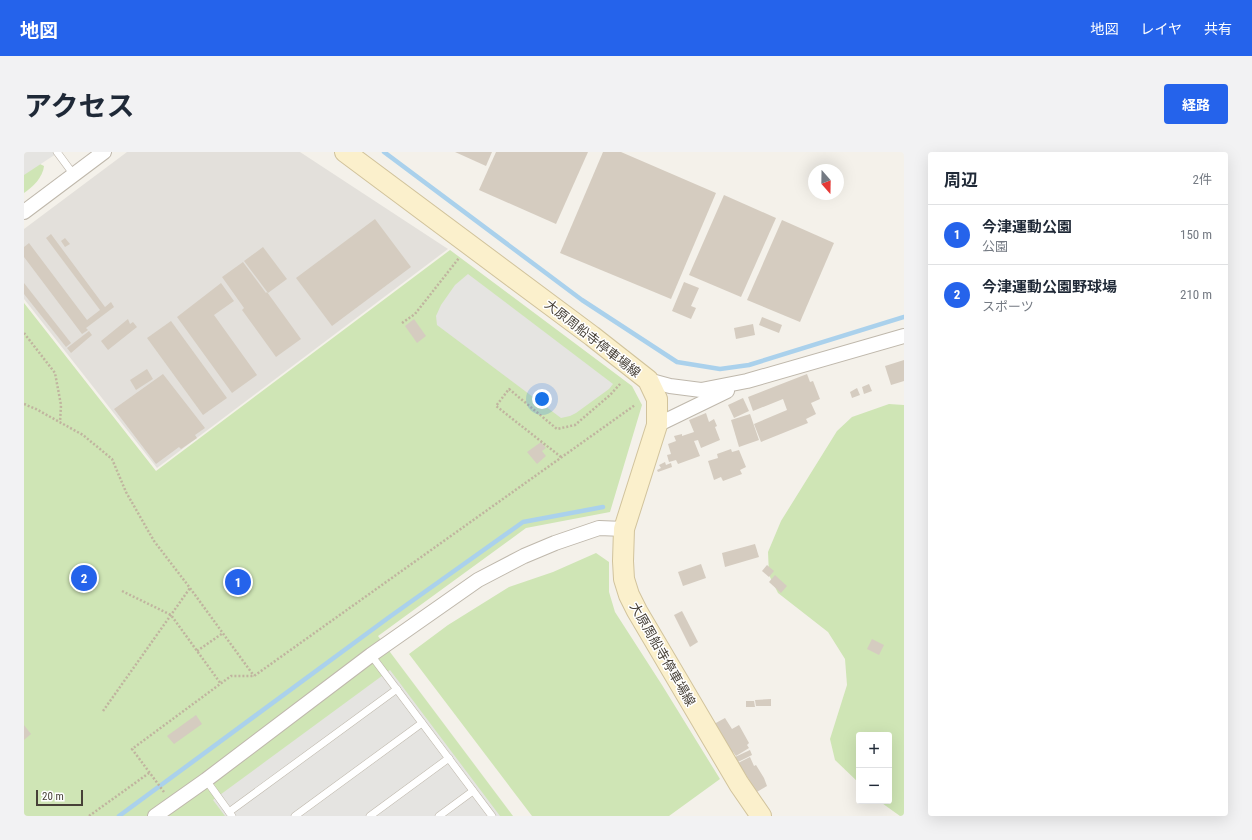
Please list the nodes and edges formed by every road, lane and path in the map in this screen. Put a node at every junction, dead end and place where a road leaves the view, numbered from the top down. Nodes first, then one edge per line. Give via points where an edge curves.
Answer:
1 (56, 152) edge
2 (104, 152) edge
3 (345, 152) edge
4 (74, 175) junction
5 (24, 212) edge
6 (462, 254) dead end
7 (402, 323) dead end
8 (24, 333) edge
9 (904, 336) edge
10 (648, 380) junction
11 (747, 382) junction
12 (621, 383) dead end
13 (24, 404) edge
14 (635, 405) dead end
15 (60, 422) junction
16 (657, 424) junction
17 (561, 457) junction
18 (624, 529) junction
19 (190, 588) junction
20 (122, 591) dead end
21 (171, 615) junction
22 (223, 633) junction
23 (197, 651) junction
24 (371, 656) junction
25 (254, 676) junction
26 (220, 684) junction
27 (396, 690) junction
28 (103, 710) dead end
29 (422, 723) junction
30 (449, 758) junction
31 (149, 773) junction
32 (206, 780) junction
33 (473, 791) junction
34 (166, 795) dead end
35 (231, 814) edge
36 (89, 816) edge
37 (155, 816) edge
38 (295, 816) edge
39 (370, 816) edge
40 (439, 816) edge
41 (492, 816) edge
42 (760, 816) edge

1 - 4 lane
2 - 4 street
3 - 10 main road, 大原周船寺停車場線
4 - 5 street
6 - 7 path via 416,314
8 - 15 path via 55,373 61,405
9 - 11 street
10 - 11 street via 700,390
10 - 16 main road, 大原周船寺停車場線 via 657,399
11 - 16 street
12 - 17 path via 575,425 558,429 509,390 496,406
13 - 15 path
14 - 17 path
15 - 19 path via 83,435 112,459 126,492 154,541
16 - 18 main road, 大原周船寺停車場線
17 - 25 path
18 - 24 street via 599,528 524,556 478,580
18 - 42 main road, 大原周船寺停車場線 via 624,579 629,596
19 - 21 path
19 - 22 path
20 - 21 path
21 - 23 path
21 - 28 path
22 - 23 path
22 - 25 path
23 - 26 path
24 - 27 lane
24 - 32 street
25 - 26 path via 231,676
26 - 31 path via 132,749
27 - 29 lane
27 - 35 lane
29 - 30 lane
29 - 38 lane
30 - 33 lane
30 - 39 lane
31 - 34 path
31 - 36 path
32 - 35 lane
32 - 37 street
33 - 40 lane
33 - 41 lane

